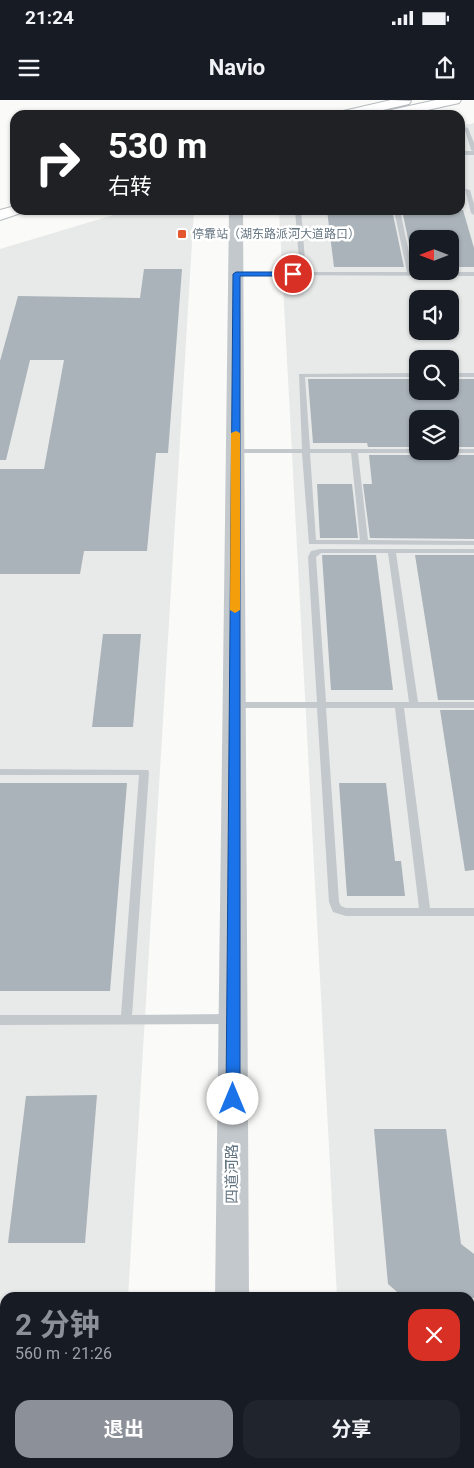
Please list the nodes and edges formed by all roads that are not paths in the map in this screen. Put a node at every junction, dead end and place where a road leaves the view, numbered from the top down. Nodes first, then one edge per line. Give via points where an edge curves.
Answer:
1 (411, 100) edge
2 (454, 100) edge
3 (366, 110) edge
4 (409, 110) edge
5 (474, 126) edge
6 (466, 128) joint
7 (474, 151) edge
8 (465, 194) edge
9 (474, 213) edge
10 (236, 215) edge
11 (298, 215) edge
12 (398, 215) edge
13 (409, 269) edge
14 (236, 274) junction
15 (303, 274) junction
16 (409, 274) edge
17 (459, 274) edge
18 (474, 274) edge
19 (409, 375) edge
20 (459, 375) edge
21 (474, 375) edge
22 (236, 451) junction
23 (306, 451) junction
24 (354, 451) junction
25 (474, 451) edge
26 (364, 543) junction
27 (474, 543) edge
28 (392, 551) junction
29 (474, 551) edge
30 (234, 705) junction
31 (322, 705) junction
32 (399, 705) junction
33 (414, 705) junction
34 (474, 705) edge
35 (0, 772) edge
36 (425, 912) junction
37 (474, 912) edge
38 (233, 1019) junction
39 (0, 1020) edge
40 (126, 1020) junction
41 (232, 1292) edge

1 - 3 main road
2 - 4 main road
5 - 6 lane
6 - 7 lane
8 - 9 lane
10 - 14 street, 四道河路
11 - 15 lane
12 - 13 lane
14 - 15 lane
14 - 22 street, 四道河路
15 - 16 lane
17 - 18 lane
19 - 23 lane via 301,374
20 - 21 lane
22 - 23 lane
22 - 30 street, 四道河路
23 - 24 lane
23 - 26 lane via 312,542
24 - 25 lane
24 - 26 lane
26 - 27 lane
28 - 29 lane
28 - 31 lane via 314,553 312,557
28 - 33 lane
30 - 31 lane
30 - 38 street, 四道河路
31 - 32 lane
31 - 36 lane via 334,902 338,909 346,912
32 - 33 lane
32 - 36 lane
33 - 34 lane
35 - 40 lane via 144,772
36 - 37 lane
38 - 40 lane
38 - 41 street, 四道河路
39 - 40 lane

